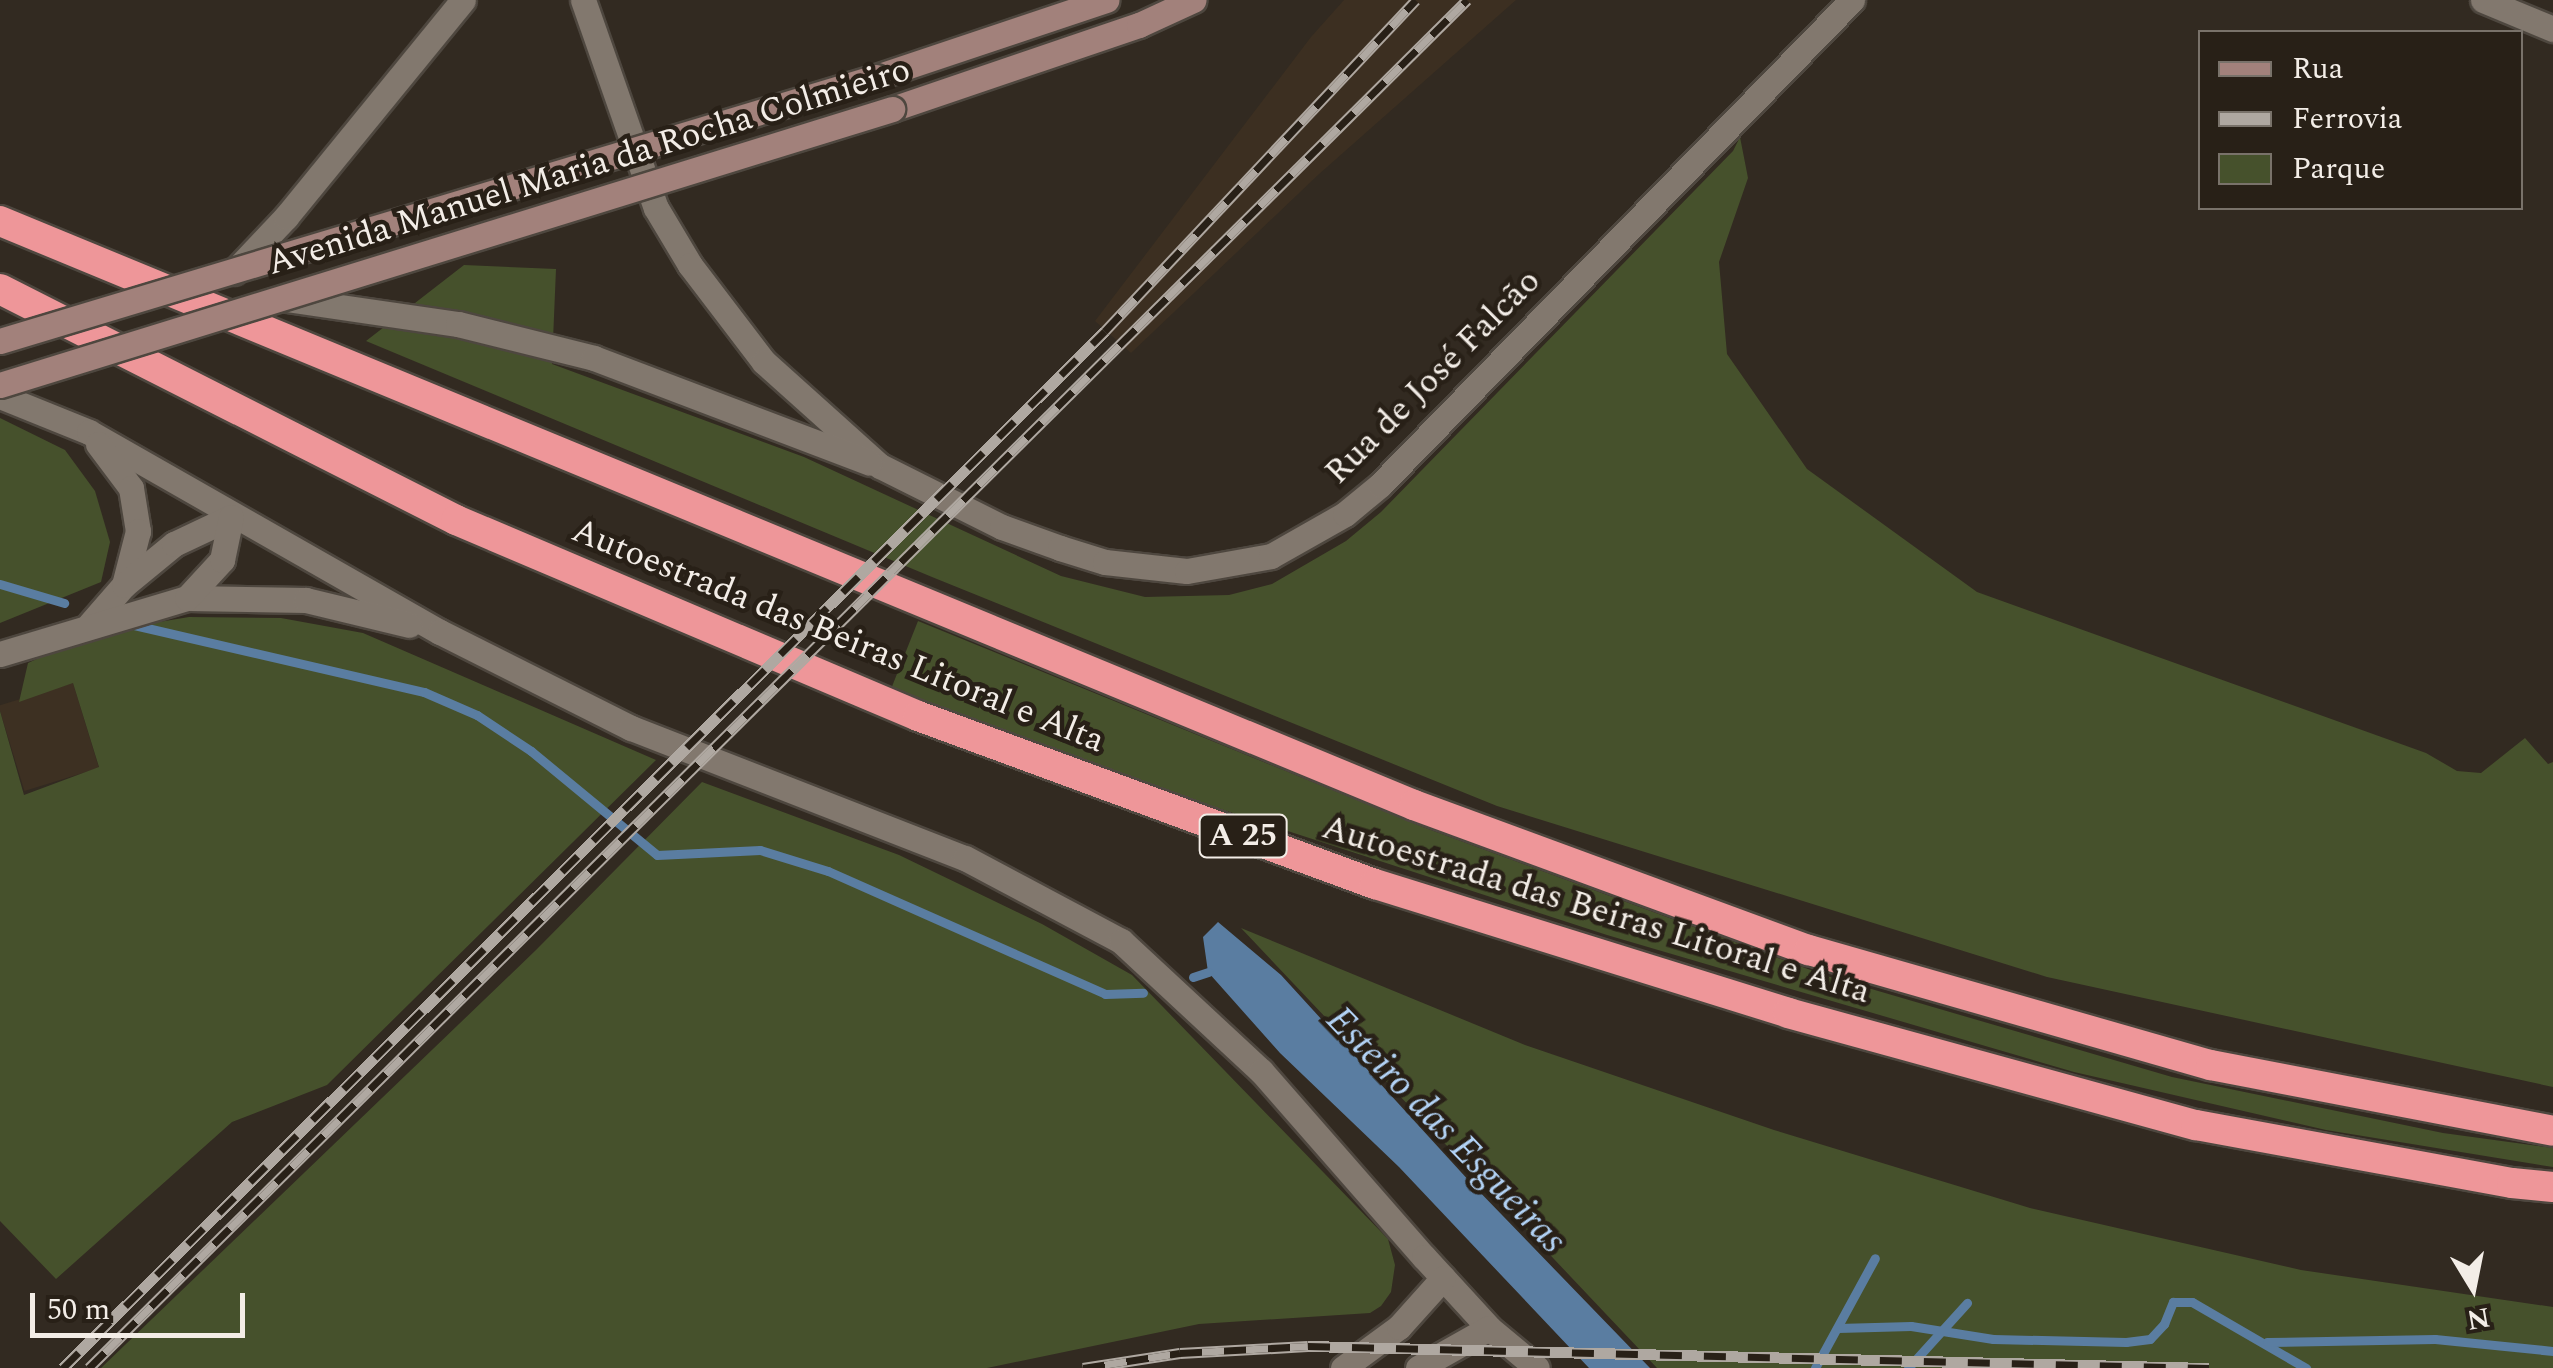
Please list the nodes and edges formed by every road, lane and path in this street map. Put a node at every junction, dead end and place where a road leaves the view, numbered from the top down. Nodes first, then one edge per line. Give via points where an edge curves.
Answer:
1 (463, 0) edge
2 (583, 0) edge
3 (1106, 0) edge
4 (1194, 0) edge
5 (1852, 0) edge
6 (2488, 3) edge
7 (2553, 29) edge
8 (0, 221) edge
9 (234, 272) junction
10 (0, 288) edge
11 (286, 299) junction
12 (0, 340) edge
13 (0, 385) edge
14 (0, 396) edge
15 (88, 432) junction
16 (880, 466) junction
17 (231, 517) junction
18 (124, 585) junction
19 (187, 598) junction
20 (90, 624) junction
21 (440, 632) junction
22 (0, 654) edge
23 (2553, 1131) edge
24 (2553, 1187) edge
25 (1444, 1278) junction
26 (1489, 1328) junction
27 (1343, 1368) edge
28 (1418, 1368) edge
29 (1537, 1368) edge

1 - 9 street
2 - 16 street, Rua de José Falcão via 656,208 690,265 764,362
3 - 9 main road, Avenida Manuel Maria da Rocha Colmieiro, bridge via 876,77
4 - 11 main road, Avenida Manuel Maria da Rocha Colmieiro, bridge via 1139,26 892,110
5 - 16 street, Rua de José Falcão via 1380,485 1345,514 1271,556 1186,572 1104,562 1002,527
6 - 7 street
8 - 23 highway, Autoestrada das Beiras Litoral e Alta / A 25 via 1414,804 1809,950 2211,1065
9 - 12 main road, Avenida Manuel Maria da Rocha Colmieiro, bridge
10 - 24 highway, Autoestrada das Beiras Litoral e Alta / A 25 via 456,520 918,716 1375,884 1788,1013 2196,1125
11 - 13 main road, Avenida Manuel Maria da Rocha Colmieiro, bridge
11 - 16 street via 458,324 594,358
14 - 15 street
15 - 17 street
15 - 18 street via 130,488 138,531
17 - 18 street via 174,544
17 - 19 street via 222,560
17 - 21 street
18 - 20 street
19 - 20 street
19 - 21 street via 306,600
20 - 22 street
21 - 25 street via 630,728 965,858 1121,941 1261,1071
25 - 26 street
25 - 27 street via 1398,1326
26 - 28 street
26 - 29 street

